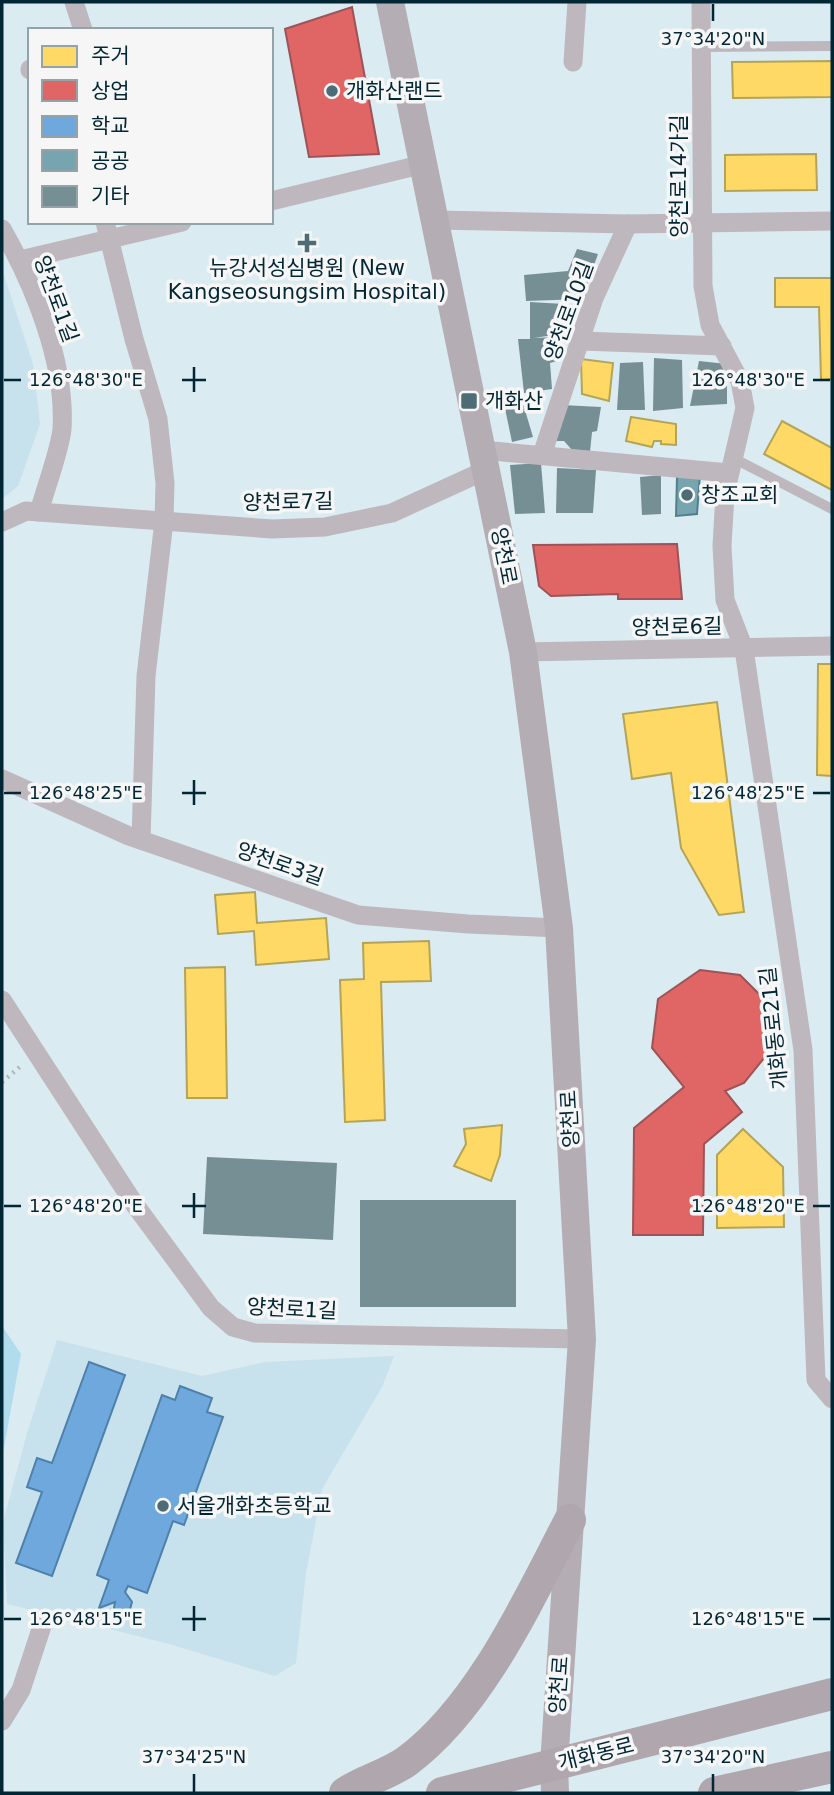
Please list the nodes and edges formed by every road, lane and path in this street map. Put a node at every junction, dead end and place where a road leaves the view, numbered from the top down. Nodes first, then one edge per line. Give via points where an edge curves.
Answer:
1 (74, 2) edge
2 (390, 2) edge
3 (577, 2) edge
4 (701, 2) edge
5 (82, 28) edge
6 (832, 46) edge
7 (701, 47) junction
8 (573, 62) dead end
9 (424, 164) junction
10 (273, 201) edge
11 (436, 220) junction
12 (832, 221) edge
13 (702, 222) junction
14 (166, 224) edge
15 (628, 224) junction
16 (2, 229) edge
17 (108, 231) edge
18 (20, 260) junction
19 (582, 341) junction
20 (722, 346) junction
21 (542, 455) junction
22 (484, 460) junction
23 (731, 465) junction
24 (832, 509) edge
25 (39, 512) junction
26 (2, 522) edge
27 (164, 522) junction
28 (832, 646) edge
29 (744, 649) junction
30 (523, 652) junction
31 (2, 779) edge
32 (141, 840) junction
33 (559, 928) junction
34 (2, 1000) edge
35 (582, 1339) junction
36 (832, 1399) edge
37 (570, 1520) junction
38 (42, 1626) dead end
39 (832, 1694) edge
40 (2, 1721) edge
41 (832, 1767) edge
42 (554, 1779) edge
43 (345, 1793) edge
44 (442, 1793) edge
45 (714, 1793) edge
46 (779, 1793) edge

1 - 5 street
2 - 9 main road, 양천로
3 - 8 street
4 - 7 street, 양천로14가길
6 - 7 lane
7 - 13 street, 양천로14가길
9 - 10 street
9 - 11 main road, 양천로
11 - 15 street
11 - 22 main road, 양천로
12 - 13 street
13 - 15 street
13 - 20 street, 양천로14가길 via 703,286 710,325
14 - 17 street
15 - 19 street, 양천로10길 via 594,298
16 - 18 street, 양천로1길
17 - 18 street
17 - 27 street via 158,419
18 - 25 street, 양천로1길 via 61,383 62,431
19 - 20 street
19 - 21 street, 양천로10길
20 - 23 street, 양천로14가길 via 740,381 745,408
21 - 22 street
21 - 23 street
22 - 27 street, 양천로7길 via 392,513 325,527 272,529
22 - 30 main road, 양천로
23 - 24 lane
23 - 29 street, 양천로14가길 via 724,494 725,600
25 - 26 street via 26,511
25 - 27 street, 양천로7길
27 - 32 street via 146,676
28 - 29 street, 양천로6길
29 - 30 street, 양천로6길
29 - 36 street, 개화동로21길 via 803,1050 816,1380
30 - 33 main road, 양천로
31 - 32 street, 양천로3길
32 - 33 street, 양천로3길 via 358,915
33 - 35 main road, 양천로
34 - 35 street, 양천로1길 via 135,1205 211,1308 233,1327 255,1333
35 - 37 main road, 양천로
37 - 42 main road, 양천로
37 - 43 main road via 512,1632 451,1721 405,1762
38 - 40 street via 21,1690
39 - 42 main road, 개화동로
41 - 45 main road
41 - 46 main road
42 - 44 main road, 개화동로

